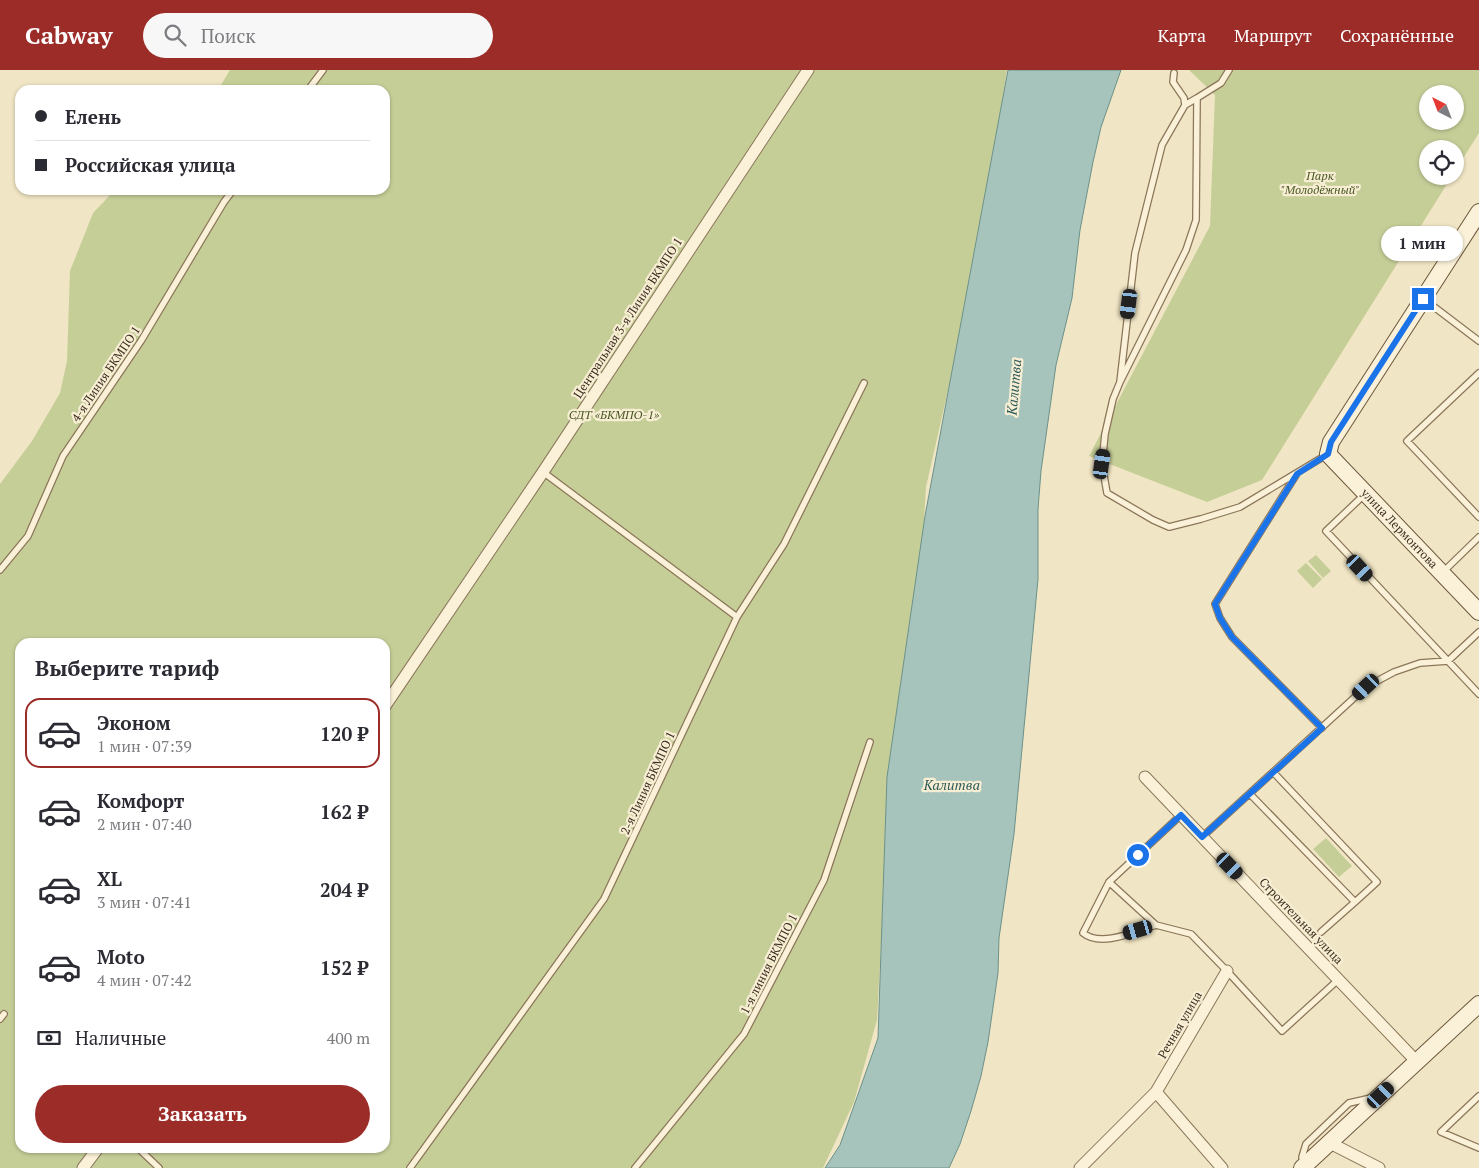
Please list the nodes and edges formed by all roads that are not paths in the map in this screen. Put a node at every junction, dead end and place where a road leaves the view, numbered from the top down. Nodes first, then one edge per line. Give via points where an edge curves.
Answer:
1 (323, 70) edge
2 (808, 70) edge
3 (1229, 70) edge
4 (1174, 73) dead end
5 (312, 85) edge
6 (1197, 98) junction
7 (1185, 105) junction
8 (229, 195) edge
9 (1479, 212) edge
10 (1423, 299) junction
11 (1479, 341) edge
12 (1479, 373) edge
13 (1120, 382) junction
14 (864, 383) dead end
15 (1329, 448) junction
16 (543, 472) junction
17 (1297, 474) junction
18 (1366, 493) junction
19 (1479, 517) edge
20 (1479, 537) edge
21 (0, 570) edge
22 (1441, 573) junction
23 (1479, 612) edge
24 (737, 617) junction
25 (1479, 632) edge
26 (1448, 661) junction
27 (1479, 694) edge
28 (390, 699) edge
29 (1322, 728) junction
30 (870, 742) dead end
31 (1274, 773) junction
32 (1145, 777) dead end
33 (1250, 794) junction
34 (1181, 815) junction
35 (1202, 837) junction
36 (1109, 882) junction
37 (1355, 902) junction
38 (1156, 925) junction
39 (1321, 932) dead end
40 (1227, 971) junction
41 (1339, 979) junction
42 (1479, 1004) edge
43 (1417, 1062) junction
44 (1156, 1092) junction
45 (1479, 1096) edge
46 (1378, 1098) junction
47 (1330, 1143) junction
48 (1479, 1148) edge
49 (94, 1153) edge
50 (143, 1153) edge
51 (83, 1168) edge
52 (159, 1168) edge
53 (410, 1168) edge
54 (635, 1168) edge
55 (1080, 1168) edge
56 (1222, 1168) edge
57 (1303, 1168) edge
58 (1379, 1168) edge

1 - 5 lane
2 - 16 street, Центральная 3-я Линия БКМПО 1
3 - 6 lane via 1221,83
4 - 7 lane via 1173,82
6 - 7 lane
6 - 13 lane via 1196,220 1186,250
7 - 13 lane via 1162,145 1135,253
8 - 21 lane, 4-я Линия БКМПО 1 via 141,341 63,456 28,536
9 - 10 street
10 - 11 lane
10 - 15 street
12 - 19 lane via 1407,441
13 - 17 lane via 1105,434 1102,464 1107,493 1153,520 1169,527 1201,519 1240,506
14 - 24 lane, 2-я Линия БКМПО 1 via 784,544
15 - 17 lane
15 - 18 street, улица Лермонтова
16 - 24 lane
16 - 28 street, Центральная 3-я Линия БКМПО 1
17 - 29 lane via 1215,604 1232,637
18 - 22 street, улица Лермонтова
18 - 26 lane via 1326,531
20 - 22 lane
22 - 23 street, улица Лермонтова
24 - 53 lane, 2-я Линия БКМПО 1 via 604,899
25 - 26 lane
26 - 27 lane
26 - 29 lane via 1420,663 1394,672 1366,687
29 - 31 lane
30 - 54 lane, 1-я линия БКМПО 1 via 824,880 744,1034
31 - 33 lane
31 - 37 lane via 1377,882
32 - 34 street, Строительная улица
33 - 35 lane
33 - 37 lane
34 - 35 street, Строительная улица
34 - 36 lane
35 - 41 street, Строительная улица
36 - 38 lane
36 - 38 lane via 1084,933 1104,940
37 - 39 lane
38 - 40 lane via 1191,934
40 - 41 lane via 1282,1031
40 - 44 street, Речная улица
41 - 43 street, Строительная улица
42 - 43 street
43 - 46 street
44 - 55 street, Речная улица
44 - 56 street
45 - 48 lane via 1440,1132
46 - 47 street
46 - 57 lane via 1349,1103 1306,1144
47 - 57 street
47 - 58 street
49 - 51 street
50 - 52 lane

